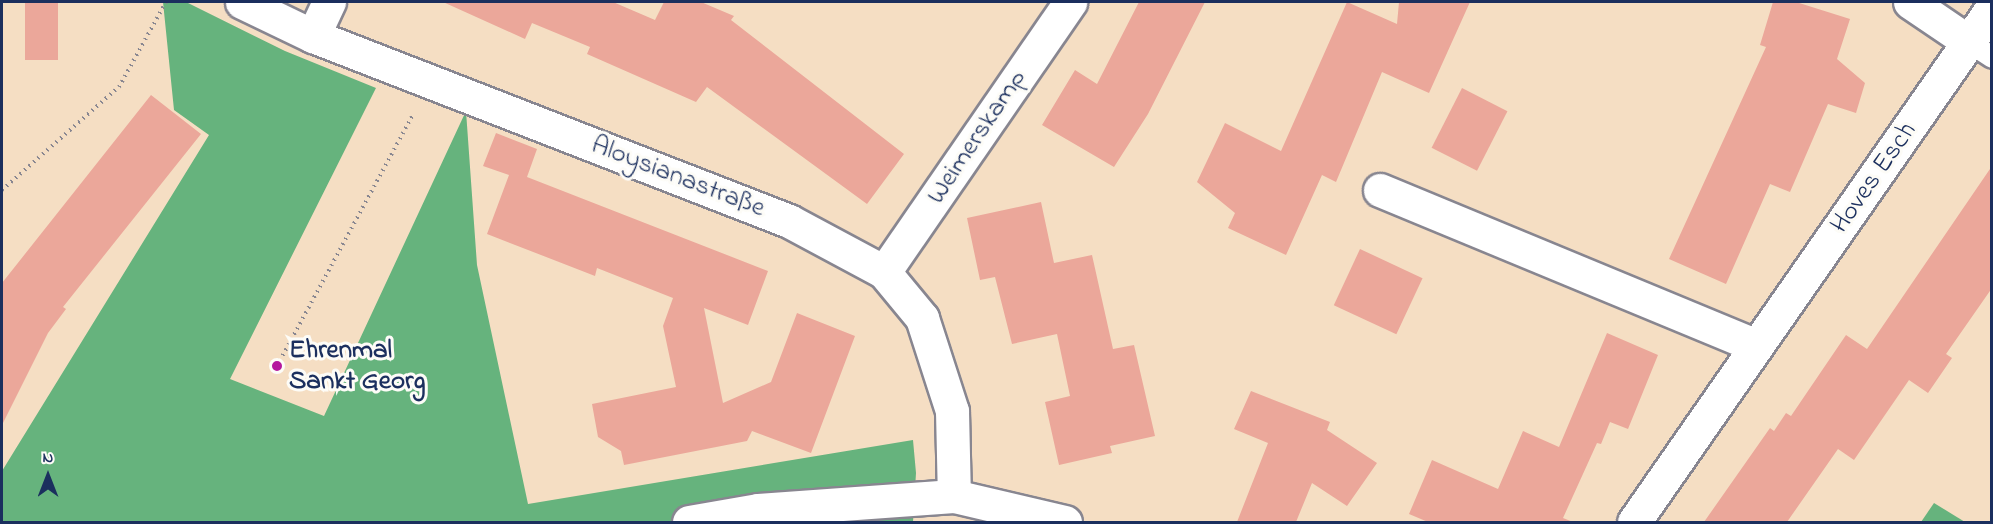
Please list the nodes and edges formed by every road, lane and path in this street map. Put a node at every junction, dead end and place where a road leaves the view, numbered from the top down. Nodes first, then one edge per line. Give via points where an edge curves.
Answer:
1 (166, 2) edge
2 (242, 2) edge
3 (329, 2) edge
4 (1070, 2) edge
5 (1910, 2) edge
6 (1992, 8) edge
7 (313, 36) junction
8 (1980, 50) edge
9 (431, 81) junction
10 (2, 190) edge
11 (1380, 190) dead end
12 (884, 272) junction
13 (1756, 346) junction
14 (277, 366) dead end
15 (954, 496) junction
16 (689, 522) edge
17 (1065, 522) edge
18 (1634, 522) edge

1 - 10 path via 119,87
2 - 7 street, Aloysianastraße
3 - 7 street
4 - 12 street, Weimerskamp
5 - 8 street
6 - 8 street, Hoves Esch
7 - 9 street, Aloysianastraße
8 - 13 street, Hoves Esch
9 - 12 street, Aloysianastraße via 789,221
9 - 14 path
11 - 13 street
12 - 15 street, Aloysianastraße via 922,318 952,411
13 - 18 street, Hoves Esch
15 - 16 street via 758,510
15 - 17 street

